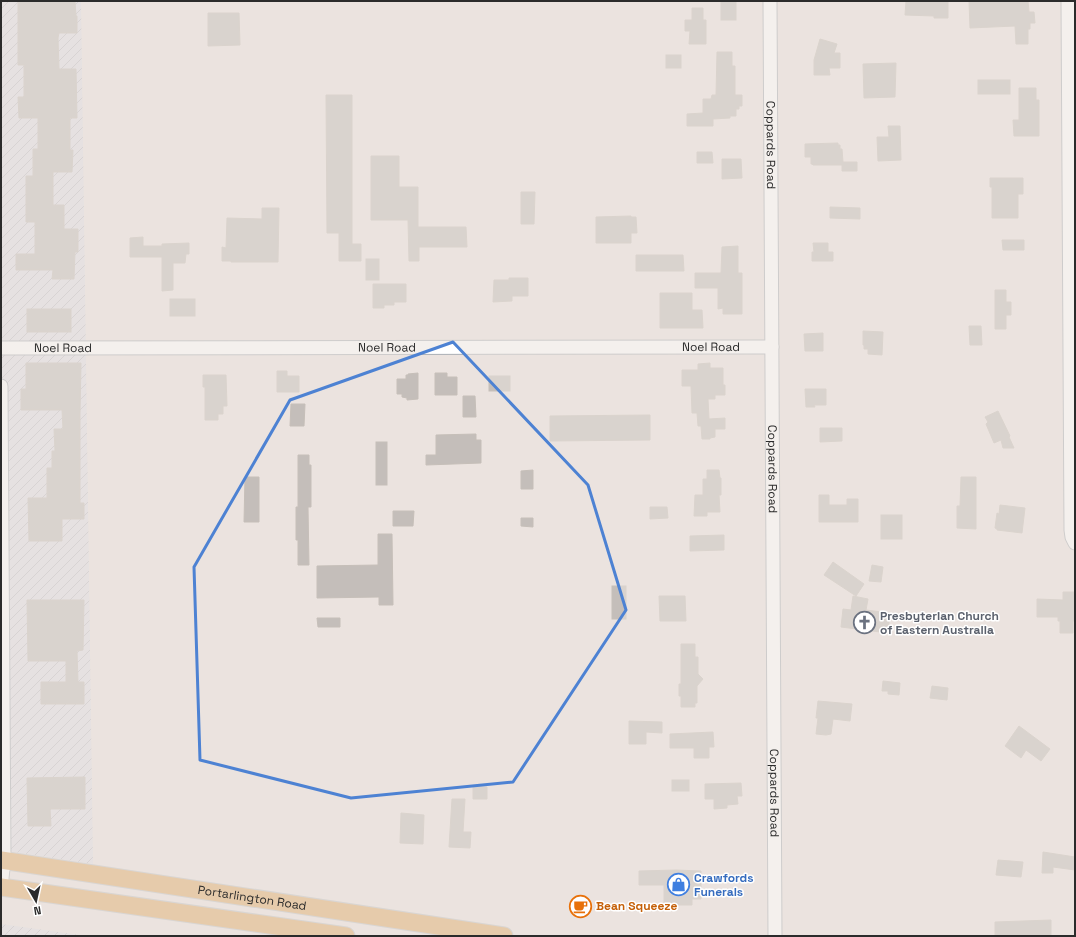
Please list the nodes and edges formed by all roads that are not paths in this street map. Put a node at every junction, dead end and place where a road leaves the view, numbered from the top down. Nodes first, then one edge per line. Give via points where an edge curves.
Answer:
1 (770, 1) edge
2 (1068, 1) edge
3 (772, 347) junction
4 (1, 348) edge
5 (1, 386) edge
6 (1075, 543) edge
7 (3, 860) edge
8 (1, 887) edge
9 (346, 936) edge
10 (504, 936) edge
11 (775, 936) edge

1 - 3 street, Coppards Road
2 - 6 street via 1071,530
3 - 4 street, Noel Road
3 - 11 street, Coppards Road
5 - 7 street
7 - 8 street
7 - 10 main road, Portarlington Road
8 - 9 main road, Portarlington Road

